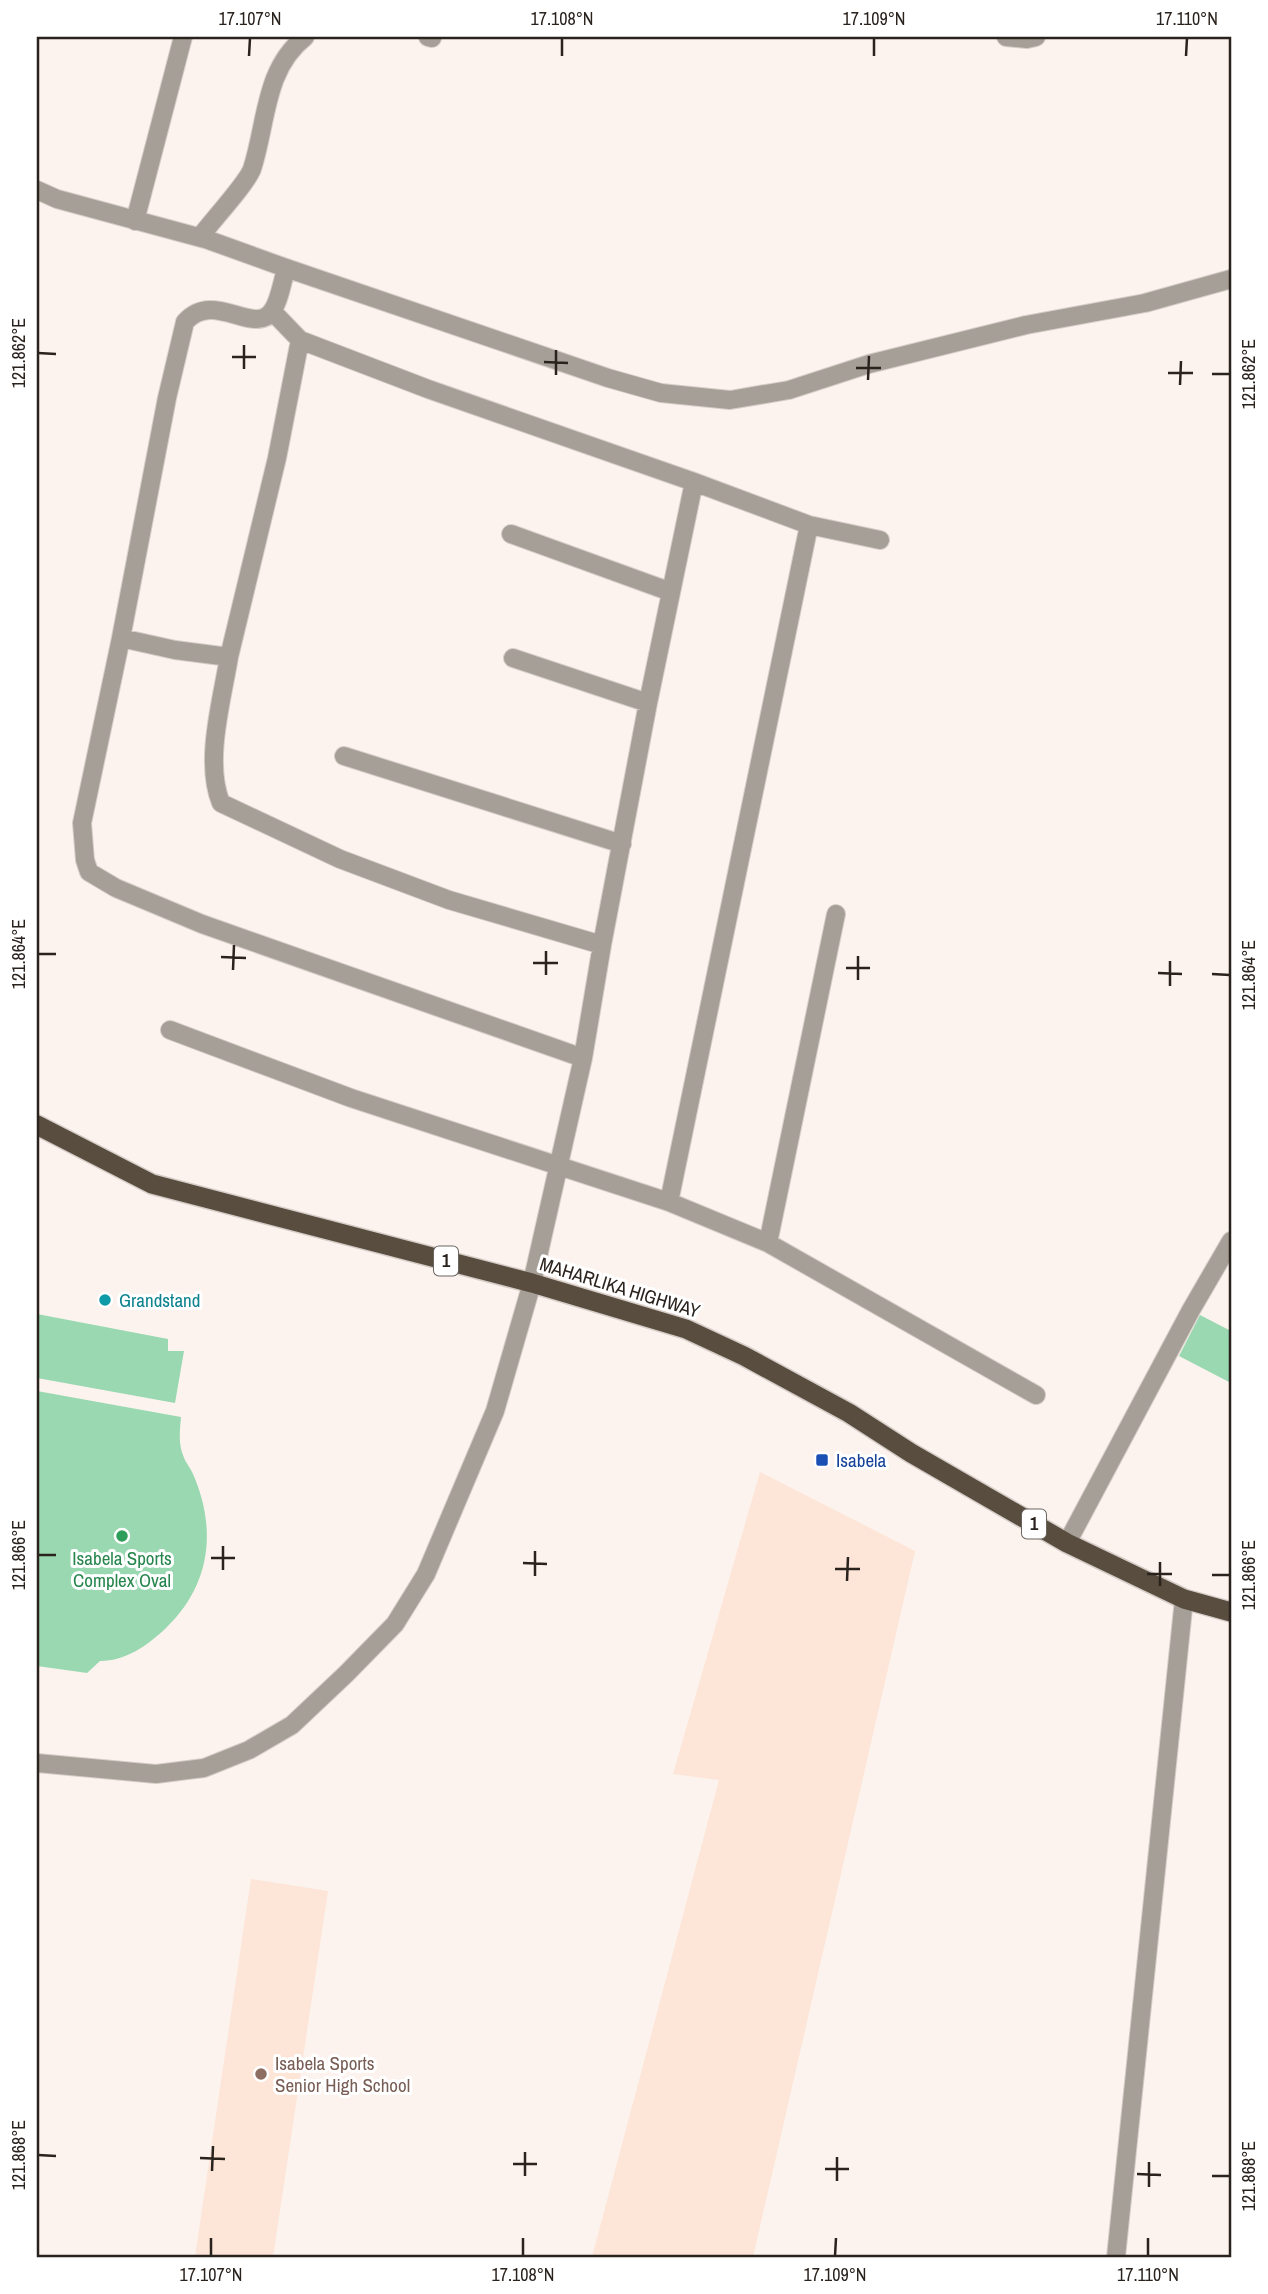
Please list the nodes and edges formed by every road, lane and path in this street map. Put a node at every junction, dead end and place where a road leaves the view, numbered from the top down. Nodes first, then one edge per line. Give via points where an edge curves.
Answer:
1 (183, 37) edge
2 (305, 37) edge
3 (1006, 37) edge
4 (1035, 37) edge
5 (37, 190) edge
6 (135, 221) junction
7 (200, 237) junction
8 (286, 268) junction
9 (1231, 279) edge
10 (272, 311) junction
11 (300, 340) junction
12 (694, 482) junction
13 (810, 525) junction
14 (511, 534) dead end
15 (880, 540) dead end
16 (671, 592) junction
17 (121, 638) junction
18 (229, 657) junction
19 (513, 658) dead end
20 (648, 703) junction
21 (344, 756) dead end
22 (622, 844) junction
23 (836, 914) dead end
24 (602, 945) junction
25 (170, 1030) dead end
26 (583, 1058) junction
27 (37, 1125) edge
28 (559, 1167) junction
29 (669, 1202) junction
30 (1231, 1241) edge
31 (768, 1243) junction
32 (532, 1283) junction
33 (1036, 1395) dead end
34 (1067, 1543) junction
35 (1184, 1599) junction
36 (1231, 1612) edge
37 (37, 1763) edge
38 (1116, 2257) edge

1 - 6 street
2 - 7 street via 288,52 278,70 252,171
3 - 4 street
5 - 6 street
6 - 7 street via 209,240
7 - 8 street
8 - 9 street via 608,378 661,393 730,400 789,390 895,358 1145,303
8 - 10 street
10 - 11 street
10 - 17 street via 255,320 209,309 185,322
11 - 12 street via 428,390
11 - 18 street
12 - 13 street
12 - 16 street
13 - 15 street
13 - 29 street
14 - 16 street
16 - 20 street
17 - 18 street
17 - 26 street via 82,823 89,872 202,924
18 - 24 street via 213,769 221,803 341,859 449,900
19 - 20 street
20 - 22 street
21 - 22 street
22 - 24 street
23 - 31 street
24 - 26 street
25 - 28 street via 351,1098
26 - 28 street
27 - 32 highway, MAHARLIKA HIGHWAY / 1 via 152,1184
28 - 29 street
28 - 32 street
29 - 31 street
30 - 34 street
31 - 33 street
32 - 34 highway, MAHARLIKA HIGHWAY / 1 via 687,1329 744,1356
32 - 37 street via 495,1411 426,1574 395,1624 346,1674 292,1725 249,1750 204,1768 156,1774
34 - 35 highway, MAHARLIKA HIGHWAY / 1
35 - 36 highway, MAHARLIKA HIGHWAY / 1
35 - 38 street

